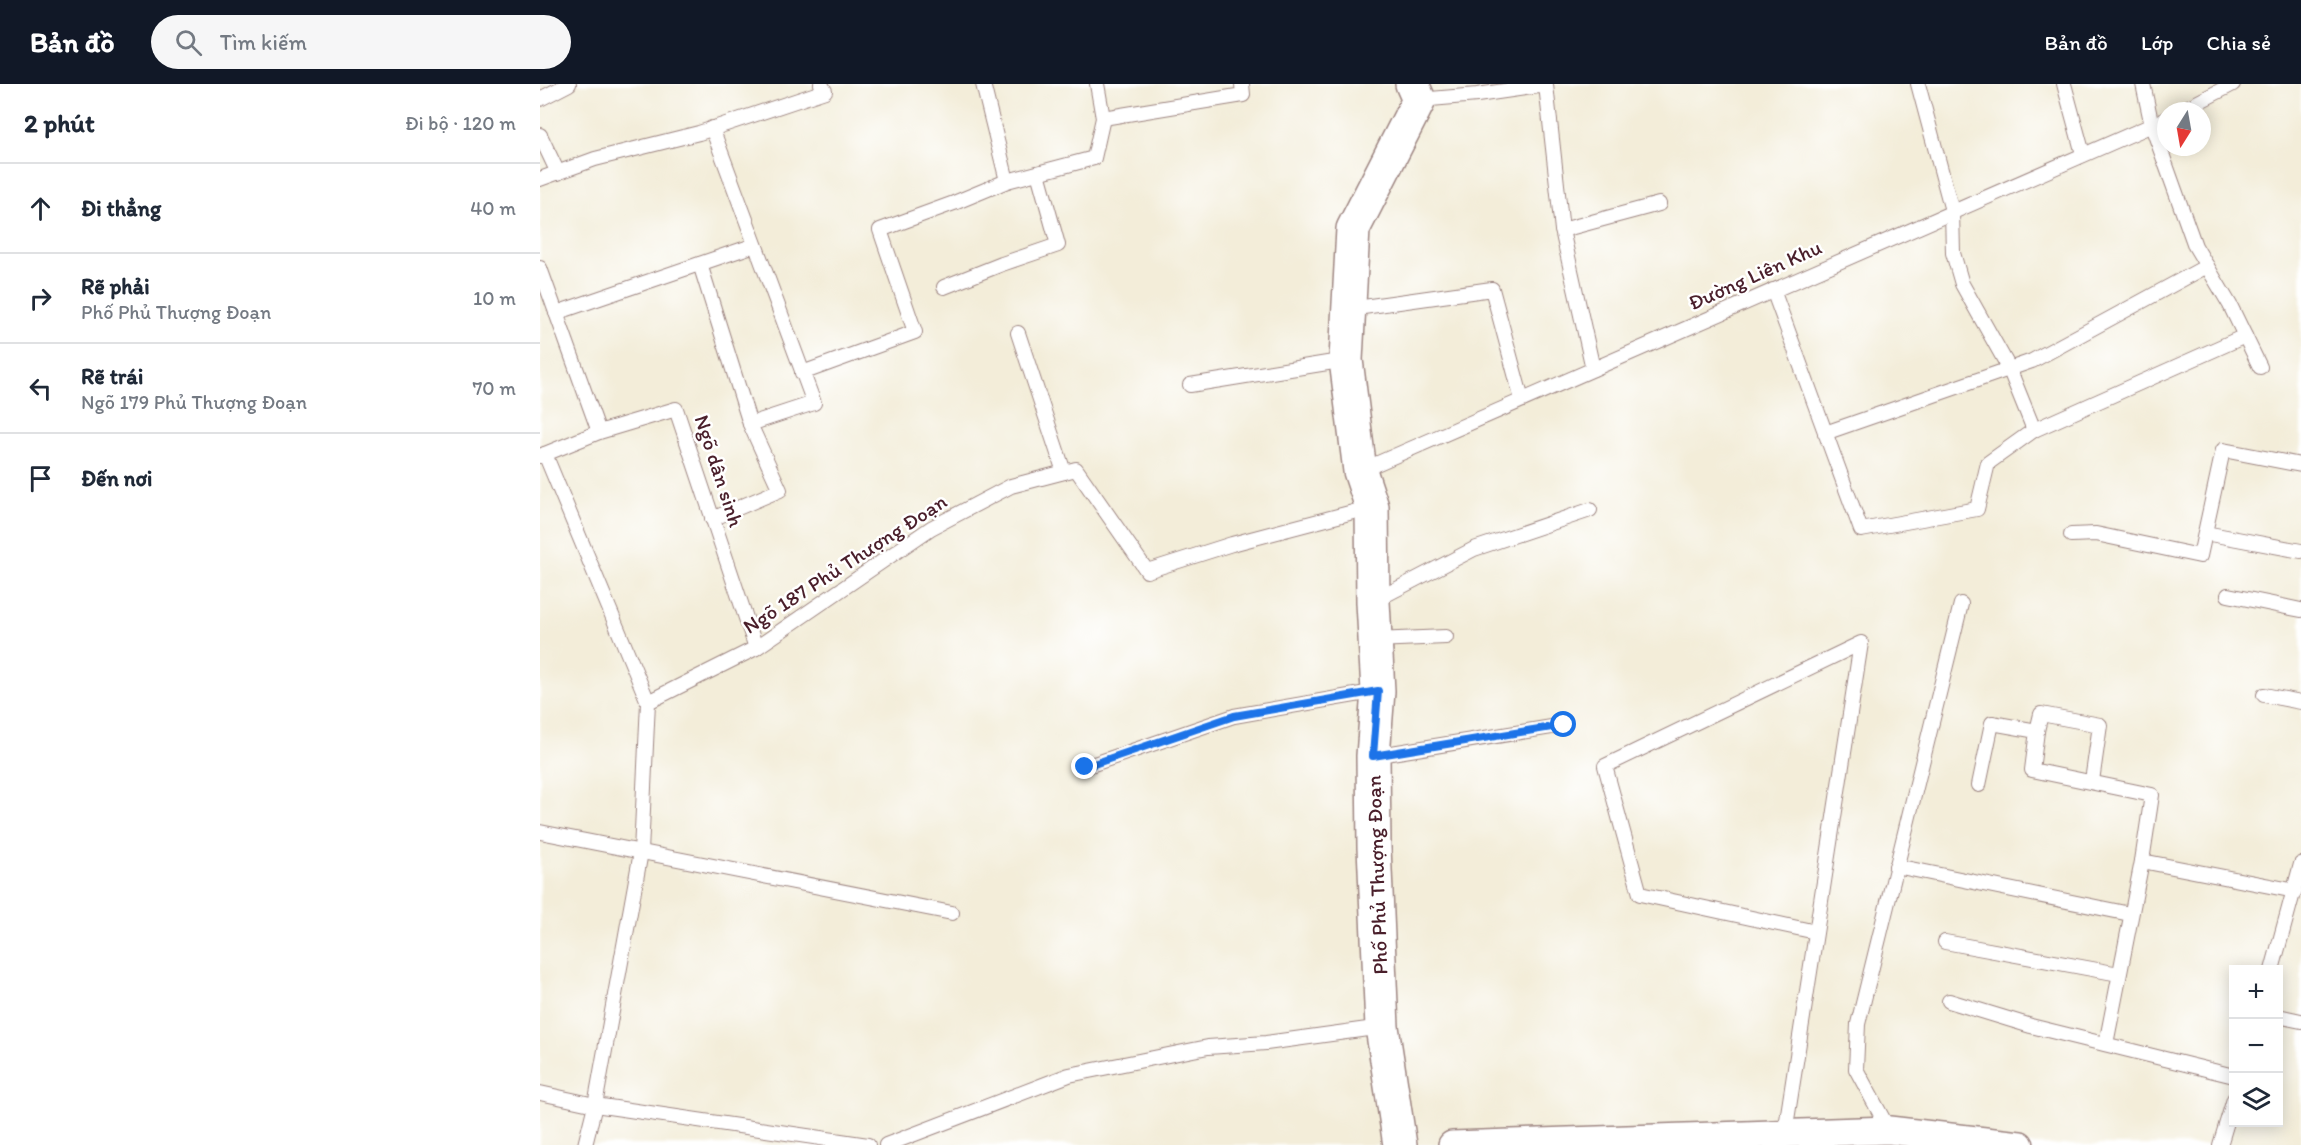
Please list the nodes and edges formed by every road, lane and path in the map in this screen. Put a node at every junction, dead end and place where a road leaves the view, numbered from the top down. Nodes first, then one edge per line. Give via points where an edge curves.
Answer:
1 (569, 84) edge
2 (821, 84) edge
3 (983, 84) edge
4 (1097, 84) edge
5 (1242, 84) edge
6 (1548, 84) edge
7 (1918, 84) edge
8 (2064, 84) edge
9 (2143, 84) edge
10 (2233, 84) edge
11 (1415, 92) edge
12 (540, 99) edge
13 (2198, 102) edge
14 (1103, 118) junction
15 (2157, 123) edge
16 (2152, 126) junction
17 (712, 128) junction
18 (540, 135) edge
19 (2083, 154) junction
20 (558, 172) junction
21 (1038, 173) junction
22 (540, 179) edge
23 (1007, 181) junction
24 (1659, 204) dead end
25 (1952, 211) junction
26 (1562, 230) junction
27 (755, 245) junction
28 (700, 264) junction
29 (2207, 266) junction
30 (540, 268) edge
31 (944, 287) dead end
32 (1773, 290) junction
33 (1348, 309) junction
34 (556, 313) junction
35 (1018, 333) dead end
36 (2245, 336) junction
37 (1346, 360) junction
38 (2260, 367) dead end
39 (2009, 368) junction
40 (1593, 369) junction
41 (802, 373) junction
42 (1190, 385) dead end
43 (1522, 400) junction
44 (750, 424) junction
45 (2034, 430) junction
46 (599, 432) junction
47 (1825, 433) junction
48 (542, 455) edge
49 (2301, 465) edge
50 (1360, 471) junction
51 (1064, 472) junction
52 (1372, 507) junction
53 (1590, 510) dead end
54 (712, 519) junction
55 (2205, 533) junction
56 (2072, 536) dead end
57 (2301, 551) edge
58 (2228, 595) dead end
59 (1373, 602) junction
60 (1960, 604) dead end
61 (2301, 610) edge
62 (1446, 638) dead end
63 (1375, 640) junction
64 (756, 648) junction
65 (1378, 691) junction
66 (2264, 695) dead end
67 (648, 702) junction
68 (2301, 702) edge
69 (1564, 725) dead end
70 (2037, 731) junction
71 (1373, 756) junction
72 (1085, 767) dead end
73 (2092, 781) junction
74 (1979, 785) dead end
75 (540, 832) edge
76 (641, 852) junction
77 (2142, 861) junction
78 (2301, 864) edge
79 (1896, 866) junction
80 (2295, 891) junction
81 (952, 913) dead end
82 (2130, 914) junction
83 (1816, 932) junction
84 (1945, 942) dead end
85 (2273, 965) edge
86 (2119, 974) junction
87 (1948, 1001) dead end
88 (2283, 1017) edge
89 (2301, 1021) edge
90 (1382, 1027) junction
91 (2106, 1044) junction
92 (2229, 1075) edge
93 (540, 1093) edge
94 (595, 1105) junction
95 (2229, 1115) edge
96 (1889, 1130) junction
97 (1785, 1133) junction
98 (1951, 1141) edge
99 (585, 1145) edge
100 (868, 1145) edge
101 (886, 1145) edge
102 (1400, 1145) edge
103 (1452, 1145) edge
104 (2020, 1145) edge
105 (2220, 1145) edge

1 - 12 lane
2 - 17 lane via 825,91
3 - 23 lane
4 - 14 lane
5 - 14 lane via 1243,95
6 - 11 lane via 1477,95
6 - 26 lane
7 - 25 lane
8 - 19 lane
9 - 16 lane
10 - 13 lane
11 - 33 main road, Phố Phủ Thượng Đoạn via 1353,229
14 - 21 lane via 1094,158
15 - 16 lane, Đường Liên Khu
16 - 19 lane, Đường Liên Khu
16 - 29 lane via 2195,246
17 - 20 lane
17 - 27 lane
18 - 20 lane
19 - 25 lane, Đường Liên Khu
20 - 22 lane
21 - 23 lane
21 - 31 lane via 1058,245
23 - 41 lane via 880,230 915,332
24 - 26 lane
25 - 32 lane, Đường Liên Khu
25 - 39 lane via 1953,253 1962,284
26 - 40 lane
27 - 28 lane
27 - 41 lane
28 - 34 lane
28 - 44 lane
29 - 36 lane
29 - 39 lane via 2032,361
30 - 34 lane
32 - 40 lane, Đường Liên Khu
32 - 47 lane
33 - 37 main road, Phố Phủ Thượng Đoạn
33 - 43 lane via 1492,289
34 - 46 lane
35 - 51 lane
36 - 38 lane
36 - 45 lane
37 - 42 lane
37 - 50 main road, Phố Phủ Thượng Đoạn
39 - 45 lane
39 - 47 lane
40 - 43 lane, Đường Liên Khu
41 - 44 lane via 814,402
43 - 50 lane, Đường Liên Khu
44 - 54 lane via 780,490
45 - 47 lane via 1988,463 1977,509 1861,530
46 - 48 lane, Ngõ dân sinh
46 - 54 lane, Ngõ dân sinh via 676,409
48 - 67 lane
49 - 55 lane via 2223,450
50 - 52 main road, Phố Phủ Thượng Đoạn
51 - 52 lane via 1076,469 1147,572 1232,543
51 - 64 lane, Ngõ 187 Phủ Thượng Đoạn via 1011,486 931,528
52 - 59 main road, Phố Phủ Thượng Đoạn
53 - 59 lane via 1474,549
54 - 64 lane, Ngõ dân sinh
55 - 56 lane via 2200,556 2096,534
55 - 57 lane
58 - 61 lane
59 - 63 main road, Phố Phủ Thượng Đoạn
60 - 79 lane
62 - 63 lane
63 - 65 main road, Phố Phủ Thượng Đoạn
64 - 67 lane, Ngõ 187 Phủ Thượng Đoạn
65 - 71 main road, Phố Phủ Thượng Đoạn
65 - 72 lane via 1234,716
66 - 68 lane
67 - 76 lane
69 - 71 lane
70 - 73 lane via 2032,770
70 - 73 lane via 2041,714 2100,725
70 - 74 lane via 1992,723
71 - 90 main road, Phố Phủ Thượng Đoạn
73 - 77 lane via 2152,795
75 - 76 lane
76 - 81 lane
76 - 94 lane
77 - 80 lane
77 - 82 lane
78 - 80 lane
79 - 82 lane
79 - 96 lane via 1858,1024 1856,1069
80 - 85 lane
82 - 86 lane
83 - 83 lane via 1843,758 1861,643 1605,766 1640,894
83 - 97 lane
84 - 86 lane
86 - 91 lane
87 - 91 lane
88 - 89 lane
90 - 101 lane via 1208,1047 1069,1075
90 - 102 main road, Phố Phủ Thượng Đoạn
91 - 92 lane
93 - 94 lane
94 - 99 lane
94 - 100 lane
95 - 105 lane
96 - 97 street
96 - 98 street
97 - 103 street
98 - 104 street

